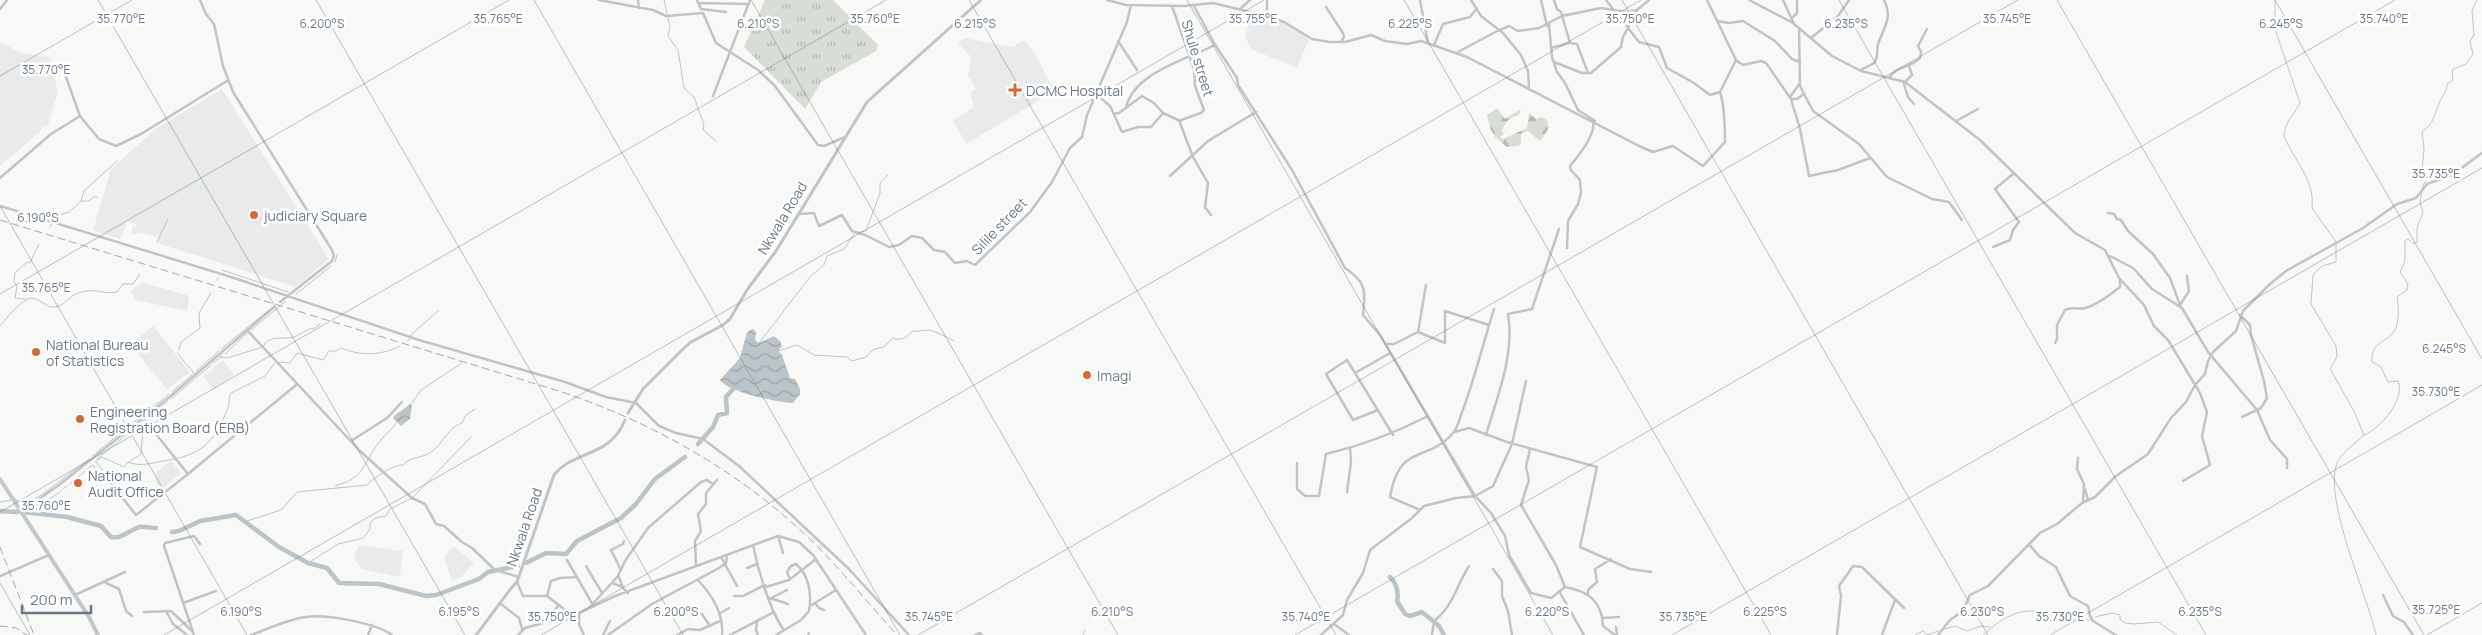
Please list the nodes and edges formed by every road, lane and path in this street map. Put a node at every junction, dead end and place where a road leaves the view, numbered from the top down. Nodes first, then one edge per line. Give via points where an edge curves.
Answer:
1 (7, 0) edge
2 (200, 0) edge
3 (599, 0) edge
4 (638, 0) edge
5 (750, 0) edge
6 (981, 0) edge
7 (1107, 0) edge
8 (1148, 0) edge
9 (1250, 0) edge
10 (1267, 0) edge
11 (1420, 0) edge
12 (1471, 0) edge
13 (1540, 0) edge
14 (1554, 0) edge
15 (1606, 0) edge
16 (1650, 0) edge
17 (1707, 0) edge
18 (1712, 0) edge
19 (1748, 0) edge
20 (1783, 0) edge
21 (1797, 0) edge
22 (1849, 0) edge
23 (1884, 0) edge
24 (698, 2) edge
25 (748, 4) junction
26 (1131, 5) junction
27 (1144, 5) junction
28 (1172, 6) junction
29 (1194, 6) junction
30 (1326, 7) dead end
31 (639, 8) junction
32 (1477, 8) junction
33 (0, 9) edge
34 (1239, 9) junction
35 (1638, 9) junction
36 (702, 11) junction
37 (1613, 11) junction
38 (726, 12) dead end
39 (1267, 16) junction
40 (1562, 16) junction
41 (1791, 19) junction
42 (1717, 21) junction
43 (1794, 24) junction
44 (1548, 25) junction
45 (1798, 28) junction
46 (1927, 29) dead end
47 (1499, 30) junction
48 (1627, 30) junction
49 (1811, 38) junction
50 (1118, 41) junction
51 (1341, 42) junction
52 (1428, 43) junction
53 (1570, 43) junction
54 (1214, 45) junction
55 (1434, 45) junction
56 (1551, 48) junction
57 (731, 52) junction
58 (1458, 52) junction
59 (1190, 57) junction
60 (1736, 59) junction
61 (1554, 62) junction
62 (1800, 62) junction
63 (1741, 64) junction
64 (1734, 66) junction
65 (1909, 66) junction
66 (52, 67) dead end
67 (1137, 70) dead end
68 (1860, 70) junction
69 (1588, 74) junction
70 (1889, 78) junction
71 (227, 82) junction
72 (1904, 82) junction
73 (1800, 83) junction
74 (1529, 89) junction
75 (1720, 92) junction
76 (1096, 94) junction
77 (1804, 94) junction
78 (713, 96) dead end
79 (1791, 98) junction
80 (1914, 104) dead end
81 (1126, 108) junction
82 (1978, 109) dead end
83 (1256, 112) junction
84 (1114, 114) junction
85 (1164, 114) junction
86 (80, 116) junction
87 (1180, 121) junction
88 (1956, 121) junction
89 (1594, 122) junction
90 (845, 137) junction
91 (2482, 153) edge
92 (1193, 157) junction
93 (1870, 158) junction
94 (2014, 174) junction
95 (1170, 176) dead end
96 (0, 178) edge
97 (0, 206) edge
98 (797, 213) junction
99 (2108, 213) dead end
100 (1211, 215) dead end
101 (1962, 220) dead end
102 (1559, 229) dead end
103 (1993, 247) dead end
104 (1568, 248) dead end
105 (2109, 255) junction
106 (2187, 276) dead end
107 (2120, 279) junction
108 (1426, 285) dead end
109 (288, 296) junction
110 (280, 302) dead end
111 (2180, 306) junction
112 (274, 307) dead end
113 (1494, 309) dead end
114 (2240, 315) junction
115 (1489, 325) junction
116 (247, 330) junction
117 (1418, 332) junction
118 (2055, 343) dead end
119 (1386, 344) junction
120 (1390, 353) junction
121 (2212, 355) junction
122 (1355, 373) junction
123 (1526, 380) dead end
124 (296, 385) junction
125 (2195, 385) junction
126 (402, 402) dead end
127 (634, 402) junction
128 (1378, 410) junction
129 (2257, 410) junction
130 (628, 413) joint
131 (1428, 416) junction
132 (2242, 417) dead end
133 (144, 418) junction
134 (626, 420) joint
135 (1454, 432) junction
136 (1486, 434) junction
137 (1393, 435) junction
138 (351, 441) junction
139 (1443, 442) junction
140 (1512, 444) junction
141 (1350, 448) junction
142 (1530, 449) junction
143 (2078, 458) dead end
144 (1297, 463) dead end
145 (2287, 468) dead end
146 (102, 472) dead end
147 (188, 474) junction
148 (0, 479) edge
149 (717, 480) dead end
150 (2184, 481) dead end
151 (713, 484) junction
152 (2084, 487) junction
153 (1347, 492) dead end
154 (1475, 496) junction
155 (2088, 500) junction
156 (2083, 502) junction
157 (1420, 510) junction
158 (20, 512) junction
159 (778, 536) junction
160 (624, 541) dead end
161 (200, 544) dead end
162 (2029, 544) junction
163 (753, 545) junction
164 (783, 553) dead end
165 (49, 555) junction
166 (727, 555) junction
167 (721, 557) junction
168 (816, 559) junction
169 (1611, 559) junction
170 (567, 560) dead end
171 (725, 564) junction
172 (757, 564) junction
173 (586, 566) dead end
174 (696, 566) junction
175 (1469, 566) dead end
176 (747, 568) dead end
177 (802, 570) junction
178 (1493, 570) dead end
179 (621, 571) junction
180 (125, 572) dead end
181 (1651, 572) dead end
182 (0, 576) edge
183 (618, 576) junction
184 (519, 577) junction
185 (577, 577) junction
186 (790, 579) junction
187 (698, 580) junction
188 (518, 582) junction
189 (105, 583) junction
190 (612, 583) junction
191 (737, 586) dead end
192 (765, 586) junction
193 (622, 587) junction
194 (1565, 587) junction
195 (787, 590) dead end
196 (836, 590) junction
197 (216, 591) dead end
198 (1559, 591) junction
199 (602, 593) junction
200 (628, 593) junction
201 (75, 595) junction
202 (2383, 595) dead end
203 (547, 596) junction
204 (734, 596) dead end
205 (1589, 596) junction
206 (770, 598) junction
207 (1896, 600) junction
208 (182, 603) junction
209 (501, 604) junction
210 (788, 604) dead end
211 (814, 604) junction
212 (558, 605) junction
213 (593, 605) junction
214 (810, 606) junction
215 (729, 608) dead end
216 (1904, 608) dead end
217 (824, 610) dead end
218 (166, 611) junction
219 (144, 612) dead end
220 (568, 612) junction
221 (774, 612) junction
222 (579, 613) junction
223 (699, 614) dead end
224 (719, 614) junction
225 (132, 616) dead end
226 (1603, 618) junction
227 (1620, 618) dead end
228 (610, 621) dead end
229 (721, 621) junction
230 (757, 621) junction
231 (1334, 624) junction
232 (372, 625) junction
233 (579, 625) junction
234 (710, 626) junction
235 (1616, 627) dead end
236 (783, 629) junction
237 (522, 631) dead end
238 (194, 633) edge
239 (98, 635) edge
240 (188, 635) edge
241 (251, 635) edge
242 (368, 635) edge
243 (392, 635) edge
244 (476, 635) edge
245 (518, 635) edge
246 (584, 635) edge
247 (603, 635) edge
248 (608, 635) edge
249 (677, 635) edge
250 (722, 635) edge
251 (730, 635) edge
252 (758, 635) edge
253 (776, 635) edge
254 (866, 635) edge
255 (909, 635) edge
256 (975, 635) edge
257 (982, 635) edge
258 (1321, 635) edge
259 (1349, 635) edge
260 (1432, 635) edge
261 (1512, 635) edge
262 (1584, 635) edge
263 (1616, 635) edge
264 (1838, 635) edge
265 (1882, 635) edge
266 (1938, 635) edge
267 (2116, 635) edge
268 (2413, 635) edge

1 - 33 street
2 - 71 street via 214,24
3 - 31 street
4 - 31 street
5 - 25 street
6 - 90 street, Nkwala Road via 867,102
7 - 26 street
8 - 27 street
9 - 34 street
10 - 39 street
11 - 52 street
12 - 32 street
13 - 44 street
14 - 40 street
15 - 37 street
16 - 35 street
17 - 18 street
17 - 42 street
19 - 43 street
20 - 41 street
21 - 41 street via 1796,15
22 - 49 street via 1838,16
23 - 68 street via 1889,20 1878,44 1877,56 1872,64
24 - 25 street
24 - 36 street
25 - 57 street
26 - 27 street
26 - 50 street, Silile street
27 - 28 street
28 - 29 street
28 - 59 street, Shule street
29 - 34 street via 1213,3
29 - 54 street
30 - 51 street via 1343,33
31 - 36 street via 666,16
32 - 47 street via 1481,16
32 - 55 street via 1469,18 1443,24
34 - 39 street
35 - 37 street
35 - 48 street
36 - 38 street
36 - 57 street via 714,40
37 - 40 street via 1601,8
37 - 48 street
39 - 51 street via 1312,39
40 - 44 street
40 - 53 street
41 - 43 street
42 - 60 street
42 - 62 street via 1743,21
43 - 45 street
44 - 47 street via 1519,31 1509,26
44 - 56 street
45 - 49 street
45 - 62 street
46 - 65 street via 1918,46 1921,57
47 - 58 street
47 - 74 street via 1526,64
48 - 69 street via 1618,51
48 - 75 street via 1640,42 1660,48 1667,68 1710,95
49 - 68 street via 1836,59
50 - 67 street
50 - 76 street, Silile street
51 - 52 street via 1371,35 1384,41
52 - 55 street
53 - 56 street
53 - 69 street via 1578,45
54 - 59 street
54 - 83 street
55 - 58 street
56 - 61 street
57 - 78 street
57 - 90 street via 753,65 775,86 818,145 822,147
58 - 74 street
59 - 81 street via 1153,75 1131,94
59 - 87 street, Shule street via 1204,111
60 - 63 street
60 - 64 street
61 - 69 street
61 - 89 street via 1578,110
62 - 73 street
63 - 64 street
63 - 79 street via 1765,62
64 - 75 street
65 - 70 street via 1896,70
65 - 72 street via 1912,75
66 - 86 street via 62,66
68 - 70 street
70 - 72 street
71 - 86 street via 116,146 99,139
71 - 109 street via 334,256
72 - 80 street via 1908,97
72 - 88 street
73 - 77 street
73 - 79 street
74 - 89 street
75 - 89 street via 1724,110 1724,142 1703,166 1673,146 1652,152
76 - 84 street
76 - 98 street, Silile street via 1084,123 1082,138 1070,148 1052,182 1017,226 975,265 966,261 955,263 945,252 932,248 918,236 889,247 852,231 842,215 819,226 814,213 802,216
77 - 79 street
77 - 93 street via 1813,111 1859,144
79 - 93 street via 1809,176
81 - 84 street
81 - 85 street via 1142,96
82 - 88 street
83 - 92 street via 1208,141
83 - 119 street via 1292,170 1345,268 1360,278 1366,295 1363,315
84 - 85 street via 1123,132 1151,127
85 - 87 street
86 - 96 street via 51,134
87 - 92 street
88 - 94 street
89 - 104 street via 1583,150 1570,166 1580,180 1581,193 1578,206 1568,221
90 - 98 street, Nkwala Road
91 - 114 street via 2452,175 2427,184 2416,198 2397,204 2363,228 2281,275
92 - 95 street
92 - 100 street via 1208,183 1205,207
93 - 101 street via 1887,176 1932,199 1952,204
94 - 103 street via 1995,189 2019,222 2010,240
94 - 105 street via 2071,229
97 - 109 street
98 - 127 street, Nkwala Road via 776,251 730,319 691,342
99 - 111 street via 2122,220 2136,240 2156,258 2170,278
102 - 136 street via 1532,309 1508,314 1511,331 1508,355
105 - 107 street
105 - 111 street via 2133,268 2152,290
106 - 111 street via 2189,291
107 - 118 street via 2120,287 2110,296 2086,308 2065,310 2057,325
107 - 125 street via 2144,305 2154,326 2169,342
108 - 117 street
109 - 110 street
109 - 127 street via 418,340 606,397
111 - 121 street
112 - 116 street
113 - 115 street
114 - 121 street via 2236,331
114 - 129 street via 2250,325 2264,381 2266,400
115 - 117 street via 1446,312 1445,343
115 - 135 street
116 - 124 street
116 - 133 street
117 - 119 street via 1394,344
119 - 120 street
120 - 122 street
120 - 131 street
121 - 125 street via 2206,374
121 - 129 street
122 - 128 street
122 - 128 street via 1347,360 1326,374 1353,420
123 - 140 street
124 - 138 street
124 - 147 street
125 - 150 street via 2207,412 2202,436 2210,462 2207,468
125 - 155 street via 2148,454 2117,475 2095,498
126 - 138 street via 387,418
127 - 130 street, Nkwala Road
127 - 255 street via 659,426 703,439 740,466 849,569
128 - 137 street
129 - 132 street
129 - 145 street via 2270,441 2286,457
130 - 134 street
131 - 137 street
131 - 139 street
133 - 147 street
133 - 158 street
134 - 184 street, Nkwala Road via 610,443 561,468 554,475
135 - 136 street via 1469,428
135 - 139 street
136 - 140 street
137 - 141 street
138 - 184 street via 412,498 425,504 436,524 444,526 495,570
139 - 154 street
139 - 157 street via 1401,464 1393,478 1390,497
140 - 142 street
140 - 154 street via 1495,484
141 - 144 street via 1326,454 1319,496 1305,496 1297,488
141 - 153 street via 1352,462
142 - 169 street via 1598,467 1580,547
142 - 194 street via 1526,467 1529,480 1521,505
143 - 152 street via 2077,468
146 - 147 street via 136,515
148 - 158 main road
149 - 151 street
151 - 174 street via 705,496 706,504 698,514 701,531 695,538
151 - 179 street via 706,480 701,482 652,524 626,558
152 - 155 street
152 - 156 street
154 - 157 street via 1440,501
154 - 198 street via 1491,513 1505,536 1509,555 1531,593 1551,598
155 - 156 street
156 - 162 street
157 - 231 street via 1370,550 1364,573
158 - 165 main road
159 - 163 street
159 - 164 street
159 - 168 street via 799,542
160 - 179 street via 611,550
161 - 208 street via 194,536 172,540 164,546
162 - 266 street via 1988,586 1970,595 1963,612 1950,620
162 - 267 street via 2039,556 2056,567 2070,596 2088,606 2093,621
163 - 166 street
163 - 172 street
165 - 182 street
165 - 201 main road
166 - 167 street
166 - 171 street
167 - 171 street
167 - 174 street
168 - 177 street
168 - 196 street
169 - 181 street via 1630,569
169 - 205 street via 1595,569 1597,582 1588,590
170 - 185 street
171 - 187 street
171 - 191 street
172 - 176 street
172 - 192 street
173 - 199 street
174 - 200 street
175 - 260 street via 1449,607 1433,622
177 - 186 street
177 - 186 street via 796,564 792,565 787,572
177 - 214 street via 809,587
178 - 261 street via 1502,581 1502,596
179 - 183 street
180 - 189 street
183 - 190 street
183 - 193 street
184 - 188 street, Nkwala Road
185 - 203 street via 555,578
185 - 213 street
186 - 192 street
187 - 224 street via 711,594
187 - 248 street via 652,604
188 - 203 street via 523,596
188 - 209 street, Nkwala Road via 512,585
189 - 201 street
189 - 225 street via 119,589 126,611
190 - 193 street
190 - 199 street
192 - 204 street via 743,596
192 - 206 street
193 - 200 street
194 - 198 street
194 - 205 street via 1582,590
195 - 206 street
196 - 211 street
196 - 254 street
197 - 208 street
198 - 262 street
199 - 213 street
200 - 213 street
201 - 239 main road
202 - 268 street via 2393,616 2404,622
203 - 212 street
205 - 226 street
206 - 210 street
206 - 221 street
207 - 216 street
207 - 264 street via 1862,567 1853,566 1839,586
207 - 265 street
208 - 238 street
209 - 237 street via 519,618
209 - 244 street, Nkwala Road
211 - 214 street
211 - 217 street
212 - 220 street
212 - 245 street via 542,623 526,628
213 - 222 street
214 - 236 street via 804,617
215 - 224 street
218 - 219 street
218 - 238 street via 172,612
218 - 240 street via 175,626
220 - 222 street
220 - 233 street
221 - 230 street
221 - 236 street
222 - 233 street
223 - 234 street
224 - 229 street
226 - 227 street
226 - 263 street via 1603,626
228 - 247 street
229 - 234 street
229 - 250 street
230 - 251 street
230 - 252 street
231 - 258 street
231 - 259 street
232 - 241 street via 304,617
232 - 242 street
232 - 243 street
233 - 246 street
234 - 249 street via 700,630 688,629
235 - 263 street
236 - 253 street
256 - 257 street

